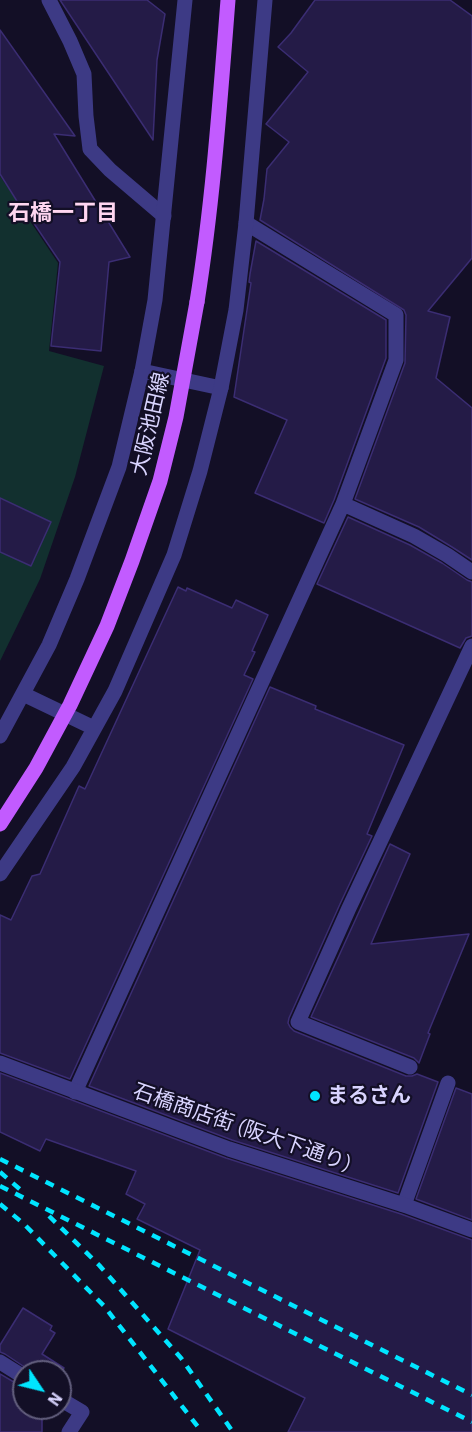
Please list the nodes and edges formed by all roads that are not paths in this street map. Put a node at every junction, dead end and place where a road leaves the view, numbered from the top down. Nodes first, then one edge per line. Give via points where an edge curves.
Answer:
1 (49, 0) edge
2 (185, 0) edge
3 (228, 0) edge
4 (265, 0) edge
5 (164, 216) junction
6 (246, 223) junction
7 (142, 371) junction
8 (221, 388) junction
9 (343, 504) junction
10 (472, 572) edge
11 (472, 646) edge
12 (23, 694) junction
13 (94, 728) junction
14 (0, 736) edge
15 (0, 824) edge
16 (0, 873) edge
17 (0, 1063) edge
18 (410, 1067) dead end
19 (448, 1083) dead end
20 (75, 1092) junction
21 (404, 1206) junction
22 (472, 1230) edge
23 (72, 1406) edge
24 (69, 1432) edge

1 - 5 street via 84,74 90,150
2 - 5 street
3 - 15 main road, 大阪池田線, bridge via 207,238 176,417 160,481 107,626 36,768
4 - 6 street
5 - 7 street
6 - 8 street via 236,310
6 - 9 street via 396,315 396,360
7 - 8 street
7 - 12 street via 119,467 68,601
8 - 13 street via 174,555 115,690
9 - 10 street via 414,536
9 - 20 street
11 - 18 street via 298,1022
12 - 13 street
12 - 14 street
13 - 16 street via 73,767
17 - 20 street, 石橋商店街 (阪大下通り)
19 - 21 street
20 - 21 street, 石橋商店街 (阪大下通り) via 229,1149
21 - 22 street, 石橋商店街 (阪大下通り)
23 - 24 street via 82,1412

